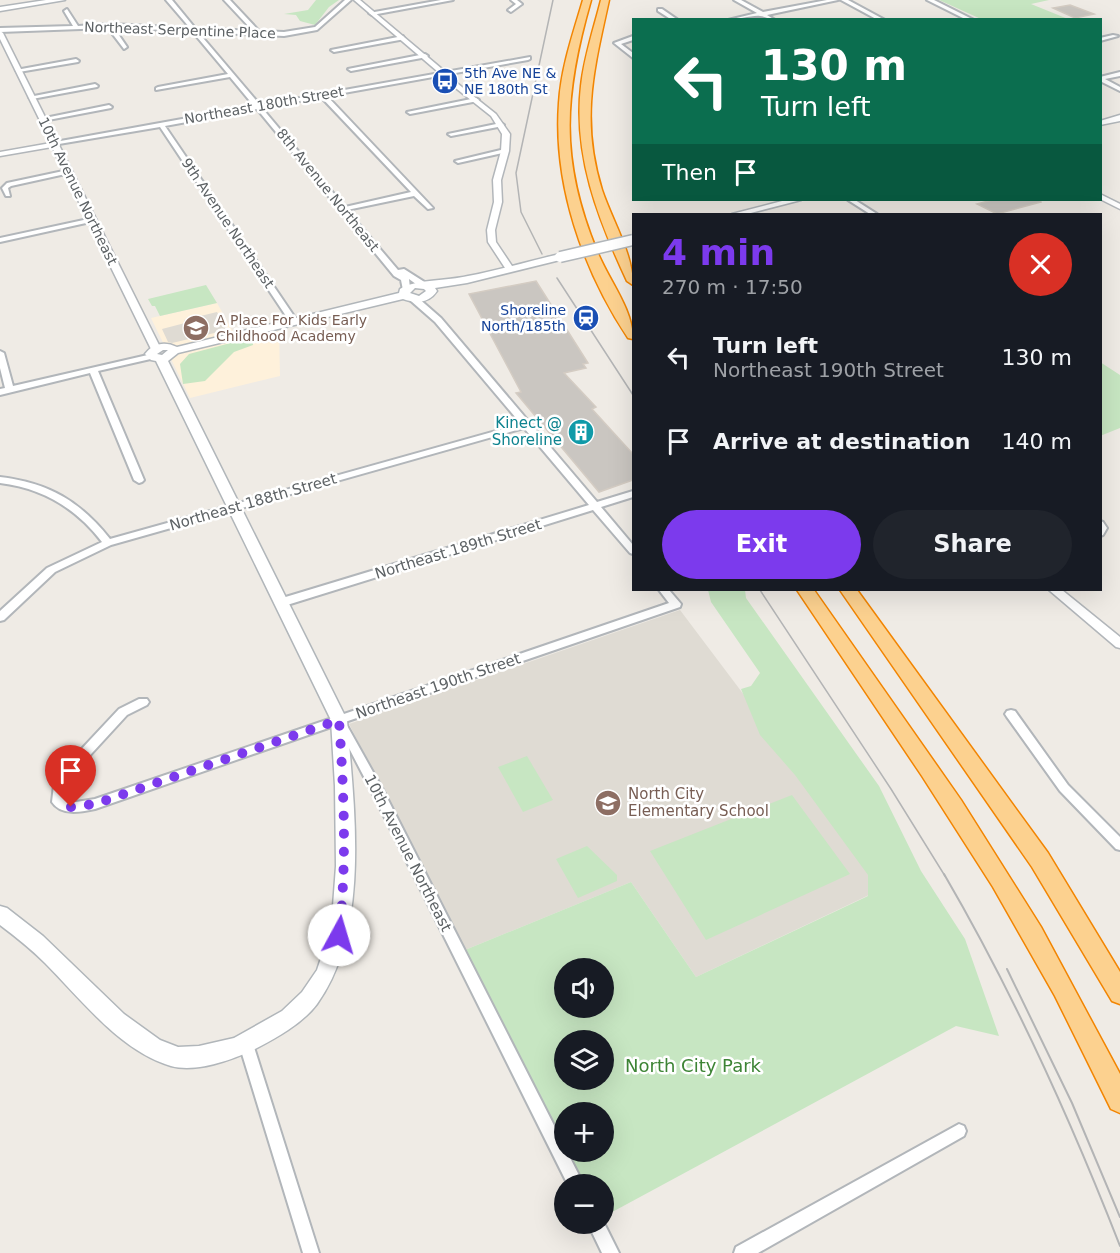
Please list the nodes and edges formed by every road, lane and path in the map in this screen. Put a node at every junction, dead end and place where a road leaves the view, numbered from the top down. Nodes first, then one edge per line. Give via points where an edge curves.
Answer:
1 (61, 0) edge
2 (169, 0) edge
3 (227, 0) edge
4 (348, 0) edge
5 (357, 0) edge
6 (450, 0) edge
7 (587, 0) edge
8 (605, 0) edge
9 (614, 0) edge
10 (737, 0) edge
11 (835, 0) edge
12 (844, 0) edge
13 (930, 0) edge
14 (516, 2) edge
15 (0, 9) edge
16 (512, 10) dead end
17 (660, 10) dead end
18 (67, 11) dead end
19 (372, 13) junction
20 (762, 14) junction
21 (602, 16) junction
22 (570, 18) dead end
23 (673, 18) edge
24 (741, 18) edge
25 (769, 18) edge
26 (879, 18) edge
27 (968, 18) edge
28 (76, 26) junction
29 (110, 26) junction
30 (194, 30) junction
31 (0, 31) edge
32 (258, 33) junction
33 (403, 38) junction
34 (632, 38) edge
35 (1114, 39) dead end
36 (1102, 40) edge
37 (124, 47) dead end
38 (334, 50) dead end
39 (632, 55) edge
40 (425, 56) junction
41 (528, 58) dead end
42 (76, 61) dead end
43 (351, 69) dead end
44 (19, 70) junction
45 (440, 73) junction
46 (1120, 74) edge
47 (233, 75) junction
48 (1102, 78) edge
49 (1102, 80) edge
50 (96, 86) dead end
51 (1120, 88) edge
52 (158, 89) dead end
53 (565, 90) junction
54 (322, 94) junction
55 (32, 97) junction
56 (476, 100) junction
57 (259, 106) junction
58 (110, 107) dead end
59 (410, 112) dead end
60 (1120, 118) edge
61 (43, 119) junction
62 (1102, 122) edge
63 (161, 124) junction
64 (501, 125) junction
65 (451, 134) dead end
66 (54, 144) junction
67 (505, 151) junction
68 (0, 154) edge
69 (458, 161) dead end
70 (69, 172) junction
71 (417, 193) junction
72 (8, 195) dead end
73 (1102, 197) edge
74 (792, 201) edge
75 (853, 201) edge
76 (1118, 203) edge
77 (430, 208) dead end
78 (343, 209) junction
79 (740, 213) edge
80 (871, 213) edge
81 (93, 220) junction
82 (0, 240) edge
83 (632, 240) edge
84 (395, 269) junction
85 (510, 269) junction
86 (632, 279) edge
87 (428, 290) junction
88 (408, 294) junction
89 (429, 311) junction
90 (294, 322) junction
91 (632, 333) edge
92 (0, 353) edge
93 (156, 354) junction
94 (93, 370) junction
95 (10, 390) junction
96 (0, 392) edge
97 (525, 425) junction
98 (0, 480) edge
99 (139, 480) dead end
100 (632, 494) edge
101 (595, 506) junction
102 (235, 507) junction
103 (108, 543) junction
104 (632, 550) edge
105 (665, 591) edge
106 (806, 591) edge
107 (849, 591) edge
108 (1056, 591) edge
109 (283, 603) junction
110 (0, 617) edge
111 (1120, 644) edge
112 (143, 702) dead end
113 (1011, 714) dead end
114 (339, 720) junction
115 (1120, 845) edge
116 (0, 914) edge
117 (1120, 993) edge
118 (246, 1044) junction
119 (1120, 1100) edge
120 (959, 1131) dead end
121 (570, 1174) edge
122 (601, 1234) edge
123 (311, 1253) edge
124 (611, 1253) edge
125 (742, 1253) edge

1 - 15 main road
2 - 30 street, 8th Avenue Northeast
3 - 32 street
4 - 32 street, Northeast Serpentine Place via 317,28 284,34
5 - 19 street
6 - 19 street
7 - 53 highway
8 - 21 highway
9 - 21 highway
10 - 20 street
11 - 20 street
12 - 26 street
13 - 27 street
14 - 16 street
17 - 23 street
18 - 28 street
19 - 33 street
20 - 24 street
20 - 25 street
21 - 86 highway via 585,87 586,144 602,211
22 - 53 highway via 561,63
28 - 29 street, Northeast Serpentine Place
28 - 31 street, Northeast Serpentine Place
29 - 30 street, Northeast Serpentine Place
29 - 37 street
30 - 32 street, Northeast Serpentine Place
30 - 47 street, 8th Avenue Northeast
31 - 44 street, 10th Avenue Northeast
33 - 38 street
33 - 40 street
34 - 39 street via 617,43
35 - 36 street
40 - 43 street
40 - 45 street
41 - 45 street, Northeast 180th Street
42 - 44 street
44 - 55 street, 10th Avenue Northeast
45 - 54 street, Northeast 180th Street
45 - 56 street
46 - 48 street
47 - 52 street
47 - 57 street, 8th Avenue Northeast
49 - 51 street
50 - 55 street
53 - 91 highway via 562,135 573,201 595,262
54 - 57 street, Northeast 180th Street
54 - 71 street
55 - 61 street, 10th Avenue Northeast
56 - 59 street
56 - 64 street
57 - 63 street, Northeast 180th Street
57 - 78 street, 8th Avenue Northeast
58 - 61 street
60 - 62 main road
61 - 66 street, 10th Avenue Northeast
63 - 66 street, Northeast 180th Street
63 - 90 street, 9th Avenue Northeast
64 - 65 street
64 - 67 street via 506,134
66 - 68 street, Northeast 180th Street
66 - 70 street, 10th Avenue Northeast
67 - 69 street
67 - 85 street via 491,230 492,242
70 - 72 street via 9,184 4,188
70 - 81 street, 10th Avenue Northeast
71 - 77 street
71 - 78 street
73 - 76 street
74 - 79 main road
75 - 80 street
78 - 84 street, 8th Avenue Northeast
81 - 82 street
81 - 93 street, 10th Avenue Northeast
83 - 85 main road, bridge
84 - 87 street, 8th Avenue Northeast
84 - 88 street, 8th Avenue Northeast via 405,279
85 - 87 main road
87 - 88 main road
87 - 89 street
88 - 89 street, 8th Avenue Northeast
88 - 90 main road
89 - 97 street, 8th Avenue Northeast
90 - 93 main road via 174,351 169,357
92 - 95 street
93 - 94 street
93 - 102 main road, 10th Avenue Northeast
94 - 95 street
94 - 99 street
95 - 96 street
97 - 101 street, 8th Avenue Northeast
97 - 102 street, Northeast 188th Street
98 - 103 street via 36,487 64,502 89,519
100 - 101 street, Northeast 189th Street
101 - 104 street, 8th Avenue Northeast
101 - 109 street, Northeast 189th Street
102 - 103 street, Northeast 188th Street
102 - 109 main road, 10th Avenue Northeast
103 - 110 street, Northeast 188th Street via 51,570
105 - 114 street, Northeast 190th Street via 676,604
106 - 119 highway via 1002,882 1077,1014
107 - 117 highway via 1040,860
108 - 111 street
109 - 114 main road, 10th Avenue Northeast
112 - 114 street, Northeast 190th Street via 123,712 65,774 58,794 62,806 95,804
113 - 115 street via 1064,788
114 - 118 main road via 344,780 343,894 333,957 310,999 273,1029
114 - 121 street, 10th Avenue Northeast
116 - 118 main road via 115,1018 173,1057 209,1055
118 - 123 street
120 - 125 street
122 - 124 street

